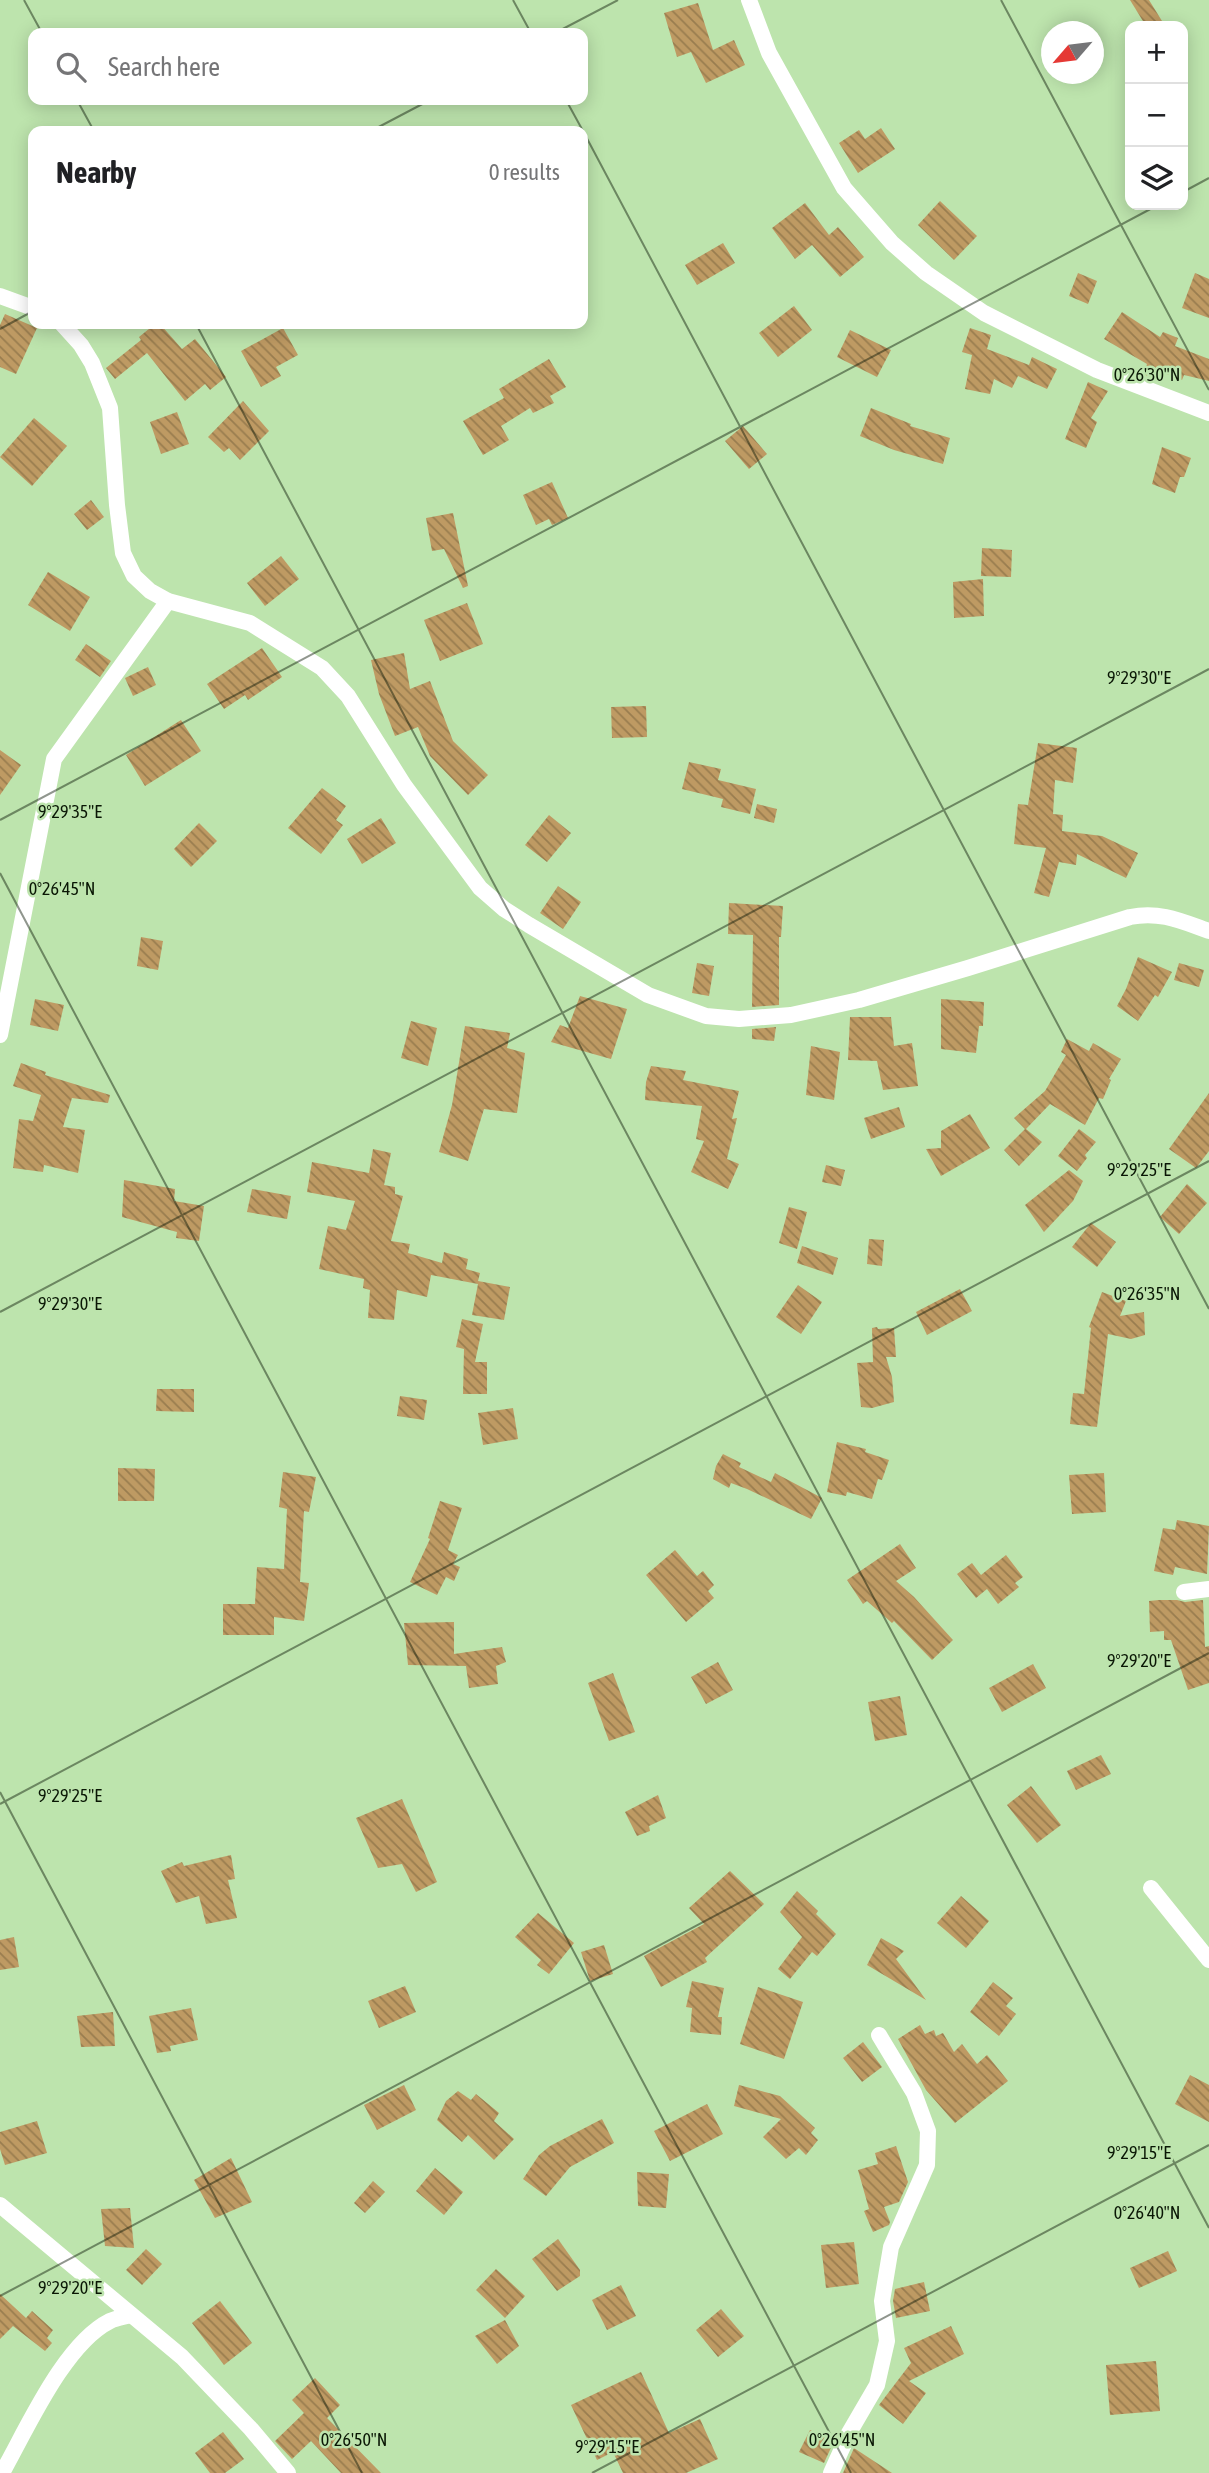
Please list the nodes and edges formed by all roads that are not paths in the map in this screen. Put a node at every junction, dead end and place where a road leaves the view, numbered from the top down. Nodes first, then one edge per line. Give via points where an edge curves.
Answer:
1 (749, 0) edge
2 (0, 296) edge
3 (28, 306) edge
4 (67, 329) edge
5 (1209, 413) edge
6 (168, 601) junction
7 (1209, 931) edge
8 (0, 1035) edge
9 (1209, 1589) edge
10 (1184, 1592) dead end
11 (1151, 1888) dead end
12 (1209, 1960) edge
13 (880, 2035) dead end
14 (0, 2205) edge
15 (131, 2315) junction
16 (2, 2473) edge
17 (288, 2473) edge
18 (831, 2473) edge

1 - 5 street via 769,52 844,188 892,243 984,313 1097,370
2 - 3 street
4 - 6 street via 92,363 110,408 123,554 134,576
6 - 7 street via 250,623 322,668 348,696 404,785 480,888 504,909 597,967 666,1003 706,1016 791,1015 859,1000 1139,915 1164,916
6 - 8 street via 54,759
9 - 10 street
11 - 12 street
13 - 18 street via 914,2092 928,2131 927,2165 891,2247 881,2301 887,2342 877,2385
14 - 15 street
15 - 16 street via 95,2330 58,2373
15 - 17 street via 182,2357

